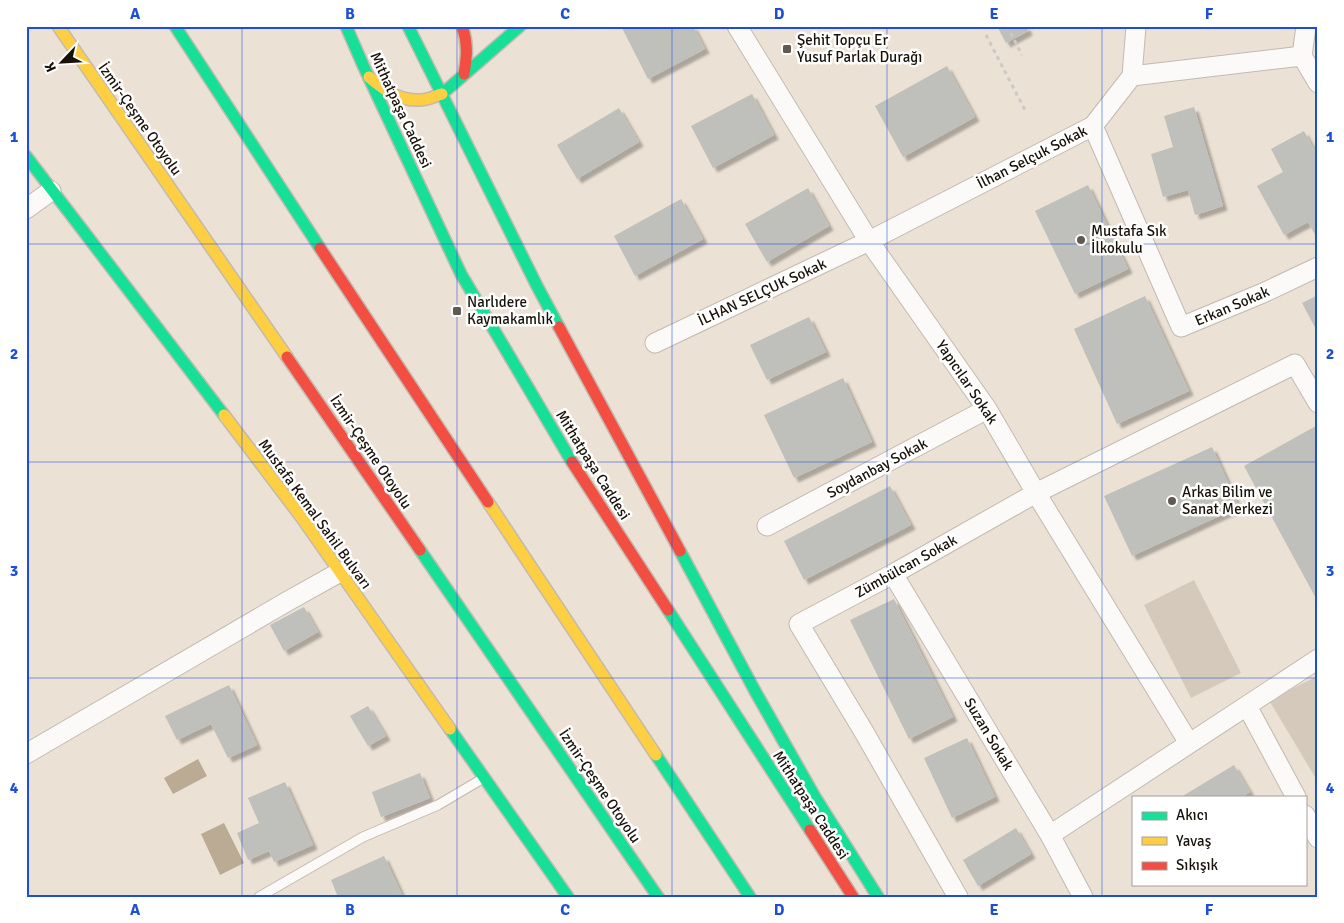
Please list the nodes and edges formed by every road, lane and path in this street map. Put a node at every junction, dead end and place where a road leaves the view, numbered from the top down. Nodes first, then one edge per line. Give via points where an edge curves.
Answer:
1 (58, 26) edge
2 (175, 26) edge
3 (346, 26) edge
4 (408, 26) edge
5 (462, 26) edge
6 (520, 26) edge
7 (737, 26) edge
8 (1007, 26) edge
9 (1136, 26) edge
10 (1306, 26) edge
11 (986, 35) dead end
12 (365, 40) dead end
13 (1022, 54) dead end
14 (1302, 56) junction
15 (363, 65) junction
16 (464, 74) junction
17 (1132, 76) junction
18 (369, 77) junction
19 (1318, 83) edge
20 (442, 94) junction
21 (1025, 110) dead end
22 (1093, 126) junction
23 (26, 156) edge
24 (52, 191) junction
25 (26, 209) edge
26 (869, 241) junction
27 (1318, 267) edge
28 (655, 342) dead end
29 (1318, 403) edge
30 (987, 409) junction
31 (1036, 493) junction
32 (767, 526) dead end
33 (340, 572) junction
34 (893, 574) junction
35 (1318, 659) edge
36 (1247, 706) junction
37 (1189, 744) junction
38 (26, 754) edge
39 (485, 778) junction
40 (1295, 796) edge
41 (1306, 816) edge
42 (1050, 835) junction
43 (1318, 838) edge
44 (259, 897) edge
45 (568, 897) edge
46 (658, 897) edge
47 (750, 897) edge
48 (853, 897) edge
49 (878, 897) edge
50 (958, 897) edge
51 (1083, 897) edge

1 - 46 main road, İzmir-Çeşme Otoyolu
2 - 47 main road
3 - 15 main road, Mithatpaşa Caddesi
4 - 20 main road, Mithatpaşa Caddesi
5 - 16 main road via 468,54
6 - 16 main road
7 - 26 street, Yapıcılar Sokak
8 - 13 path
9 - 17 street
10 - 14 street
11 - 21 path
12 - 15 main road
14 - 17 street
14 - 19 street
15 - 18 main road, Mithatpaşa Caddesi
16 - 20 main road
17 - 22 street, İlhan Selçuk Sokak
18 - 20 main road via 382,89 410,100
18 - 48 main road, Mithatpaşa Caddesi via 461,274 520,375 580,474
20 - 49 main road, Mithatpaşa Caddesi via 537,286 755,691 815,797
22 - 26 street, İlhan Selçuk Sokak
22 - 27 street, Erkan Sokak via 1181,327
23 - 24 main road, Mustafa Kemal Sahil Bulvarı
24 - 25 street
24 - 33 main road, Mustafa Kemal Sahil Bulvarı
26 - 28 street, İLHAN SELÇUK Sokak
26 - 30 street, Yapıcılar Sokak
29 - 31 street, Zümbülcan Sokak via 1294,364
30 - 31 street, Yapıcılar Sokak
30 - 32 street, Soydanbay Sokak
31 - 34 street, Zümbülcan Sokak
31 - 37 street, Yapıcılar Sokak
33 - 38 street
33 - 39 main road, Mustafa Kemal Sahil Bulvarı
34 - 42 street, Suzan Sokak
34 - 50 street, Zümbülcan Sokak via 799,624
35 - 36 street
36 - 37 street
36 - 40 street
37 - 42 street
39 - 44 lane via 438,805 363,837
39 - 45 main road, Mustafa Kemal Sahil Bulvarı
41 - 43 street
42 - 51 street, Suzan Sokak

